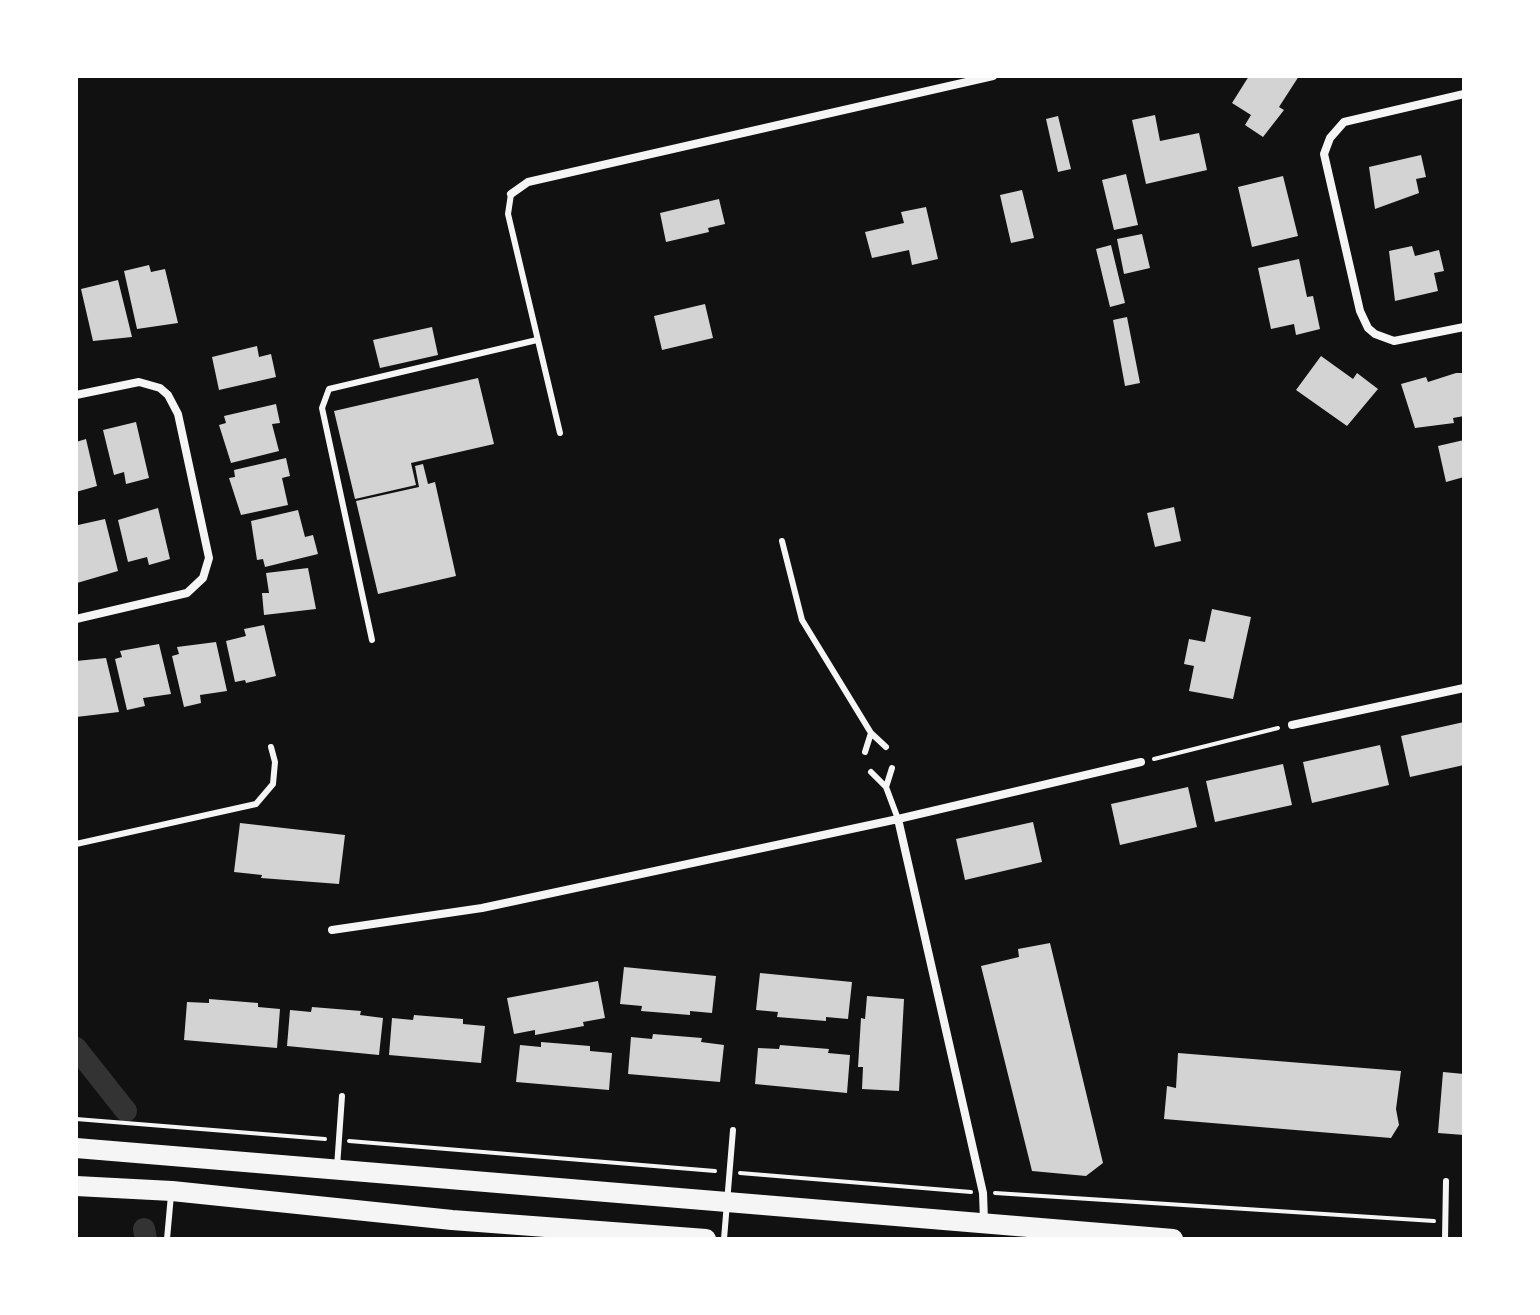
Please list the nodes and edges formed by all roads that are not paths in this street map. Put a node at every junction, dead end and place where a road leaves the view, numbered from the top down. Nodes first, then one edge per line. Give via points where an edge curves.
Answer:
1 (993, 76) edge
2 (1464, 94) edge
3 (511, 194) joint
4 (1464, 327) edge
5 (537, 340) junction
6 (76, 395) edge
7 (560, 433) dead end
8 (782, 541) dead end
9 (76, 619) edge
10 (372, 640) dead end
11 (1464, 688) edge
12 (1292, 725) road end
13 (871, 733) junction
14 (271, 747) dead end
15 (886, 747) dead end
16 (865, 752) dead end
17 (1141, 762) road end
18 (892, 768) dead end
19 (871, 772) dead end
20 (886, 787) junction
21 (898, 819) junction
22 (76, 844) edge
23 (332, 930) dead end
24 (342, 1096) dead end
25 (733, 1130) dead end
26 (76, 1148) edge
27 (336, 1170) junction
28 (1446, 1181) dead end
29 (76, 1186) edge
30 (172, 1191) junction
31 (729, 1204) junction
32 (984, 1224) junction
33 (167, 1239) edge
34 (706, 1239) edge
35 (724, 1239) edge
36 (1173, 1239) edge
37 (1445, 1239) edge

1 - 3 street via 528,182
2 - 4 street via 1355,118 1336,129 1324,164 1368,328 1383,338 1405,340
3 - 5 lane via 508,214
5 - 7 lane
5 - 10 lane via 329,389 322,408
6 - 9 street via 139,382 160,388 174,403 208,547 207,569 196,587
8 - 13 lane via 802,620
11 - 12 street
13 - 15 lane
13 - 16 lane
14 - 22 lane via 273,784 256,804
17 - 21 street
18 - 20 lane
19 - 20 lane
20 - 21 lane
21 - 23 street via 458,913
21 - 32 street via 983,1193
24 - 27 lane
25 - 31 lane
26 - 27 main road
27 - 31 main road
28 - 37 lane
29 - 30 main road
30 - 33 lane
30 - 34 main road
31 - 32 main road
31 - 35 lane
32 - 36 main road

